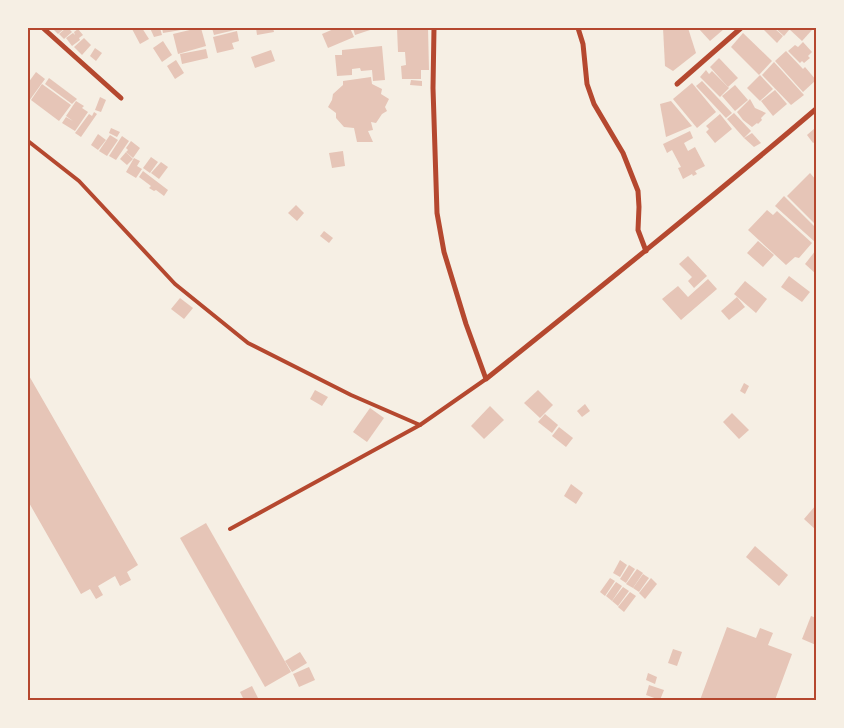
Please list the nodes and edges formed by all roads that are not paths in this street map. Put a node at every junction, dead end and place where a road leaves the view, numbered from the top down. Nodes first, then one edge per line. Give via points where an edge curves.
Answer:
1 (43, 28) edge
2 (434, 28) edge
3 (578, 28) edge
4 (741, 28) edge
5 (677, 84) dead end
6 (120, 98) dead end
7 (816, 109) edge
8 (28, 141) edge
9 (646, 251) junction
10 (486, 379) junction
11 (420, 425) junction
12 (230, 529) dead end

1 - 6 street
2 - 10 street via 437,213 454,287
3 - 9 street via 587,84 594,104 623,153 638,191 638,230
4 - 5 street
7 - 9 street
8 - 11 lane via 79,181 175,284 248,343 351,395
9 - 10 street
10 - 11 lane
11 - 12 lane

